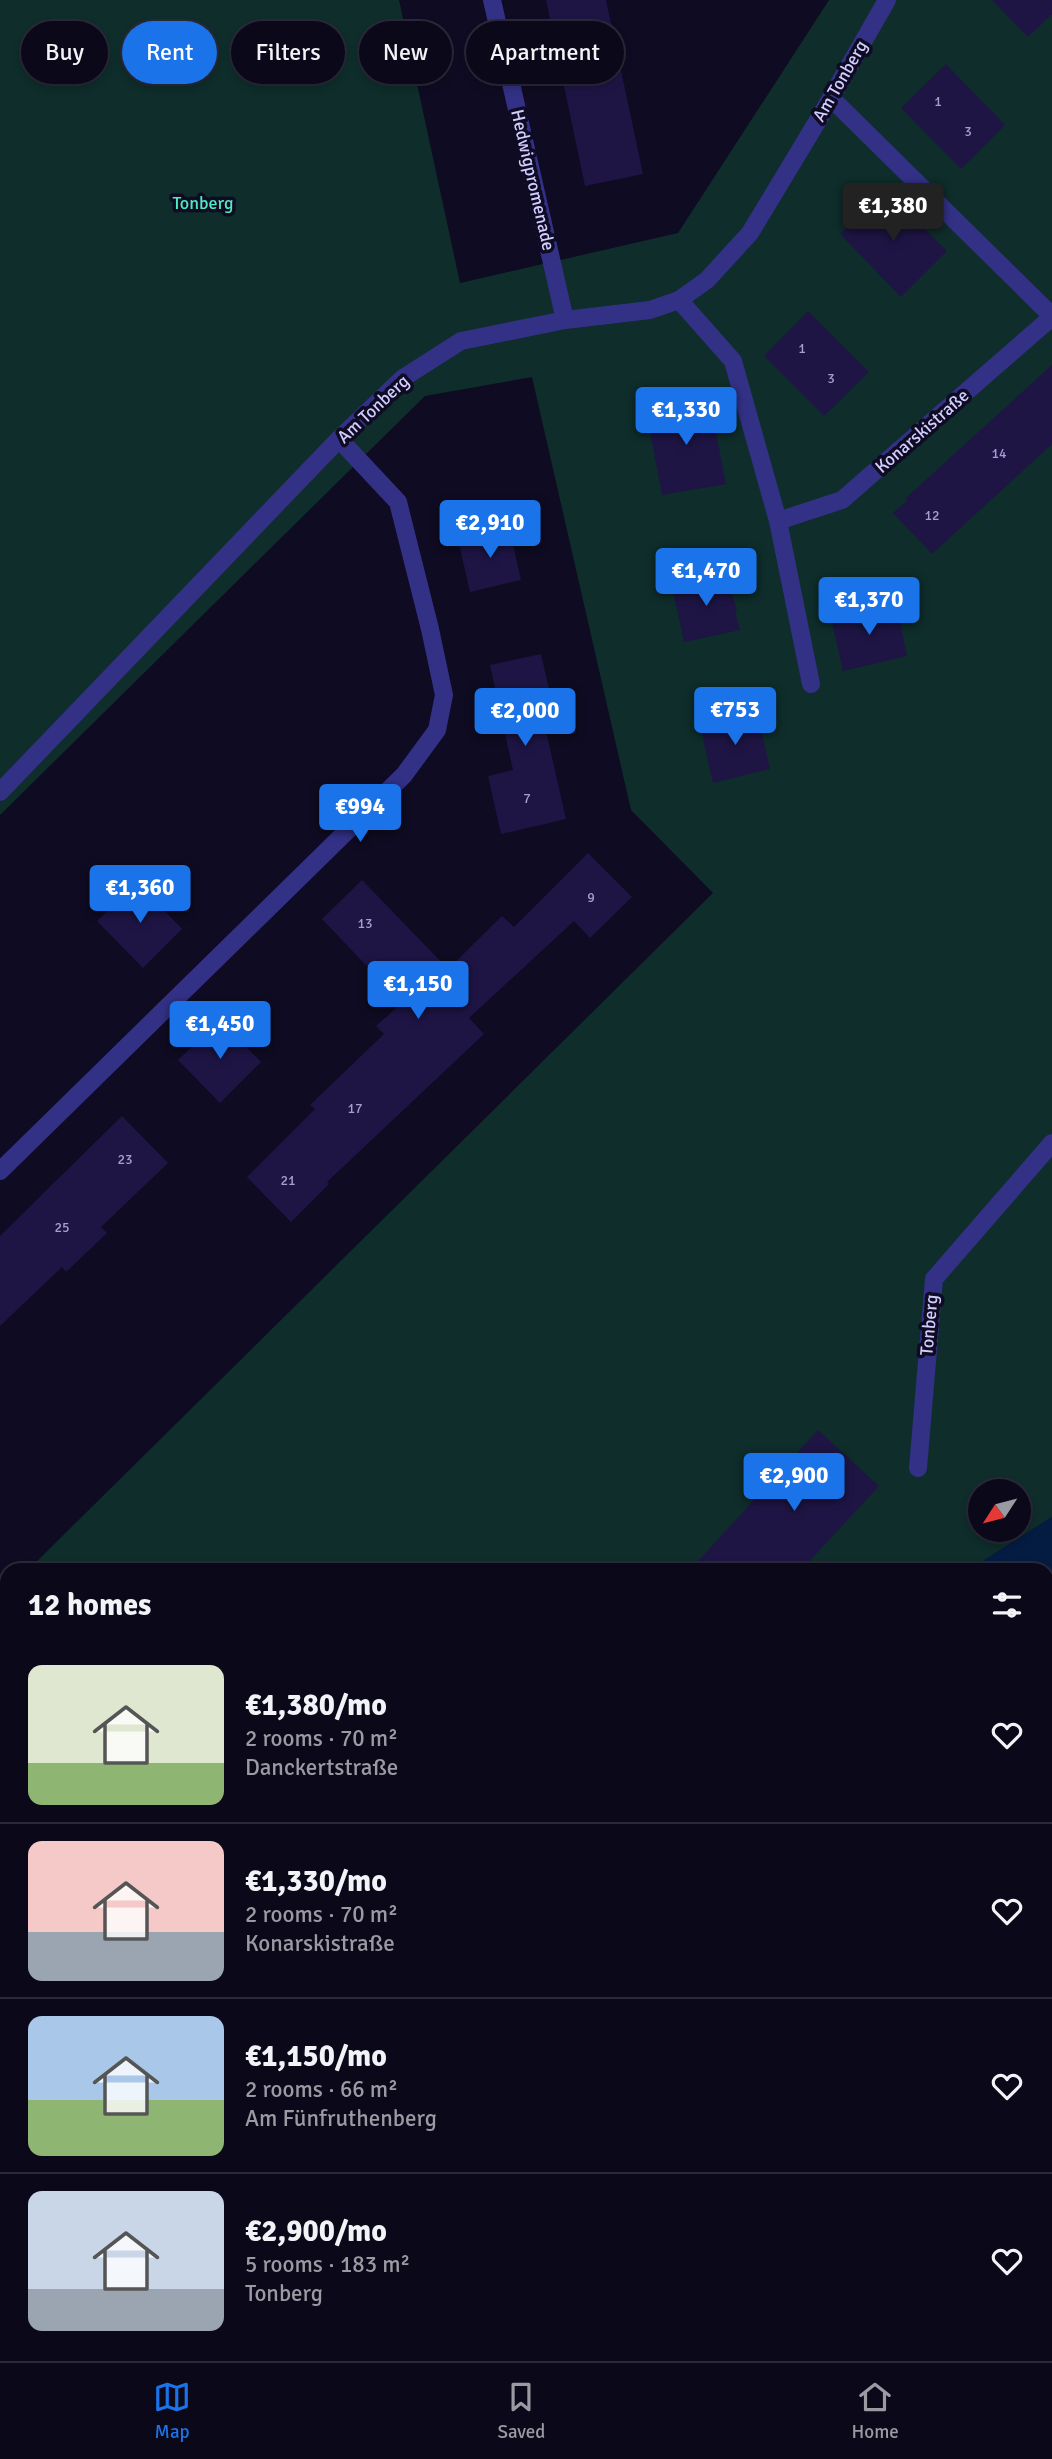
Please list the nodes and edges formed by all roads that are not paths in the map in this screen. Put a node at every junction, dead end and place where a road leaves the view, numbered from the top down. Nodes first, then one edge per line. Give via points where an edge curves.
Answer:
1 (492, 0) edge
2 (887, 0) edge
3 (831, 98) junction
4 (679, 300) junction
5 (1052, 317) edge
6 (565, 320) junction
7 (339, 439) junction
8 (778, 521) junction
9 (811, 684) dead end
10 (0, 792) edge
11 (1052, 1143) edge
12 (0, 1171) edge
13 (918, 1468) dead end

1 - 6 street, Hedwigpromenade
2 - 3 street, Am Tonberg
3 - 4 street, Am Tonberg via 750,233 707,280
3 - 5 street
4 - 6 street, Am Tonberg via 650,310
4 - 8 street via 733,361
5 - 8 street, Konarskistraße via 842,500
6 - 7 street, Am Tonberg via 461,341 403,378
7 - 10 street, Am Tonberg
7 - 12 street via 398,502 444,695 437,730 404,775
8 - 9 street
11 - 13 street, Tonberg via 934,1279

